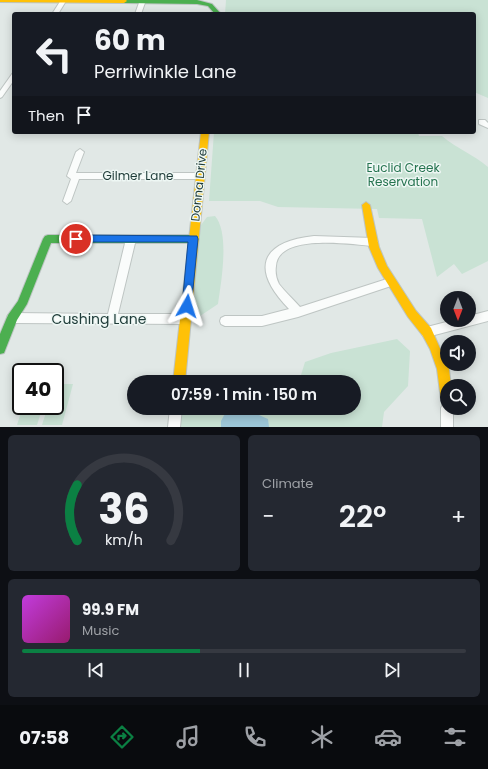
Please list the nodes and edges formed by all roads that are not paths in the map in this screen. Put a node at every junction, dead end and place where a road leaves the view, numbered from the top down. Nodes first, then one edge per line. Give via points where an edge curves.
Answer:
1 (0, 0) edge
2 (63, 0) edge
3 (143, 0) edge
4 (189, 1) edge
5 (55, 12) edge
6 (139, 12) edge
7 (216, 12) edge
8 (12, 78) edge
9 (0, 96) edge
10 (205, 134) edge
11 (80, 152) dead end
12 (76, 176) junction
13 (201, 176) junction
14 (67, 201) dead end
15 (366, 205) dead end
16 (131, 239) junction
17 (194, 239) junction
18 (373, 242) junction
19 (390, 282) junction
20 (298, 312) junction
21 (488, 316) edge
22 (12, 318) junction
23 (112, 318) junction
24 (186, 319) junction
25 (225, 321) dead end
26 (427, 332) junction
27 (0, 349) edge
28 (180, 375) edge
29 (444, 379) edge
30 (175, 415) edge
31 (447, 415) edge
32 (174, 427) edge
33 (448, 427) edge

1 - 2 street
2 - 3 street
2 - 5 street
3 - 4 street
3 - 6 street
4 - 7 street via 203,2 212,6
8 - 9 street
10 - 13 street, Donna Drive
11 - 12 street via 71,176
12 - 13 street, Gilmer Lane
12 - 14 street
13 - 17 street, Donna Drive
15 - 18 street
16 - 17 street
16 - 22 street via 48,239 22,304
16 - 23 street
17 - 24 street, Donna Drive
18 - 19 street
18 - 20 street via 304,240 285,244 272,255 270,272 276,287
19 - 20 street
19 - 26 street
20 - 25 street via 262,321
21 - 26 street
22 - 23 street, Cushing Lane
22 - 27 street
23 - 24 street, Cushing Lane
24 - 28 street, Donna Drive
26 - 29 street via 443,369
30 - 32 street
31 - 33 street

